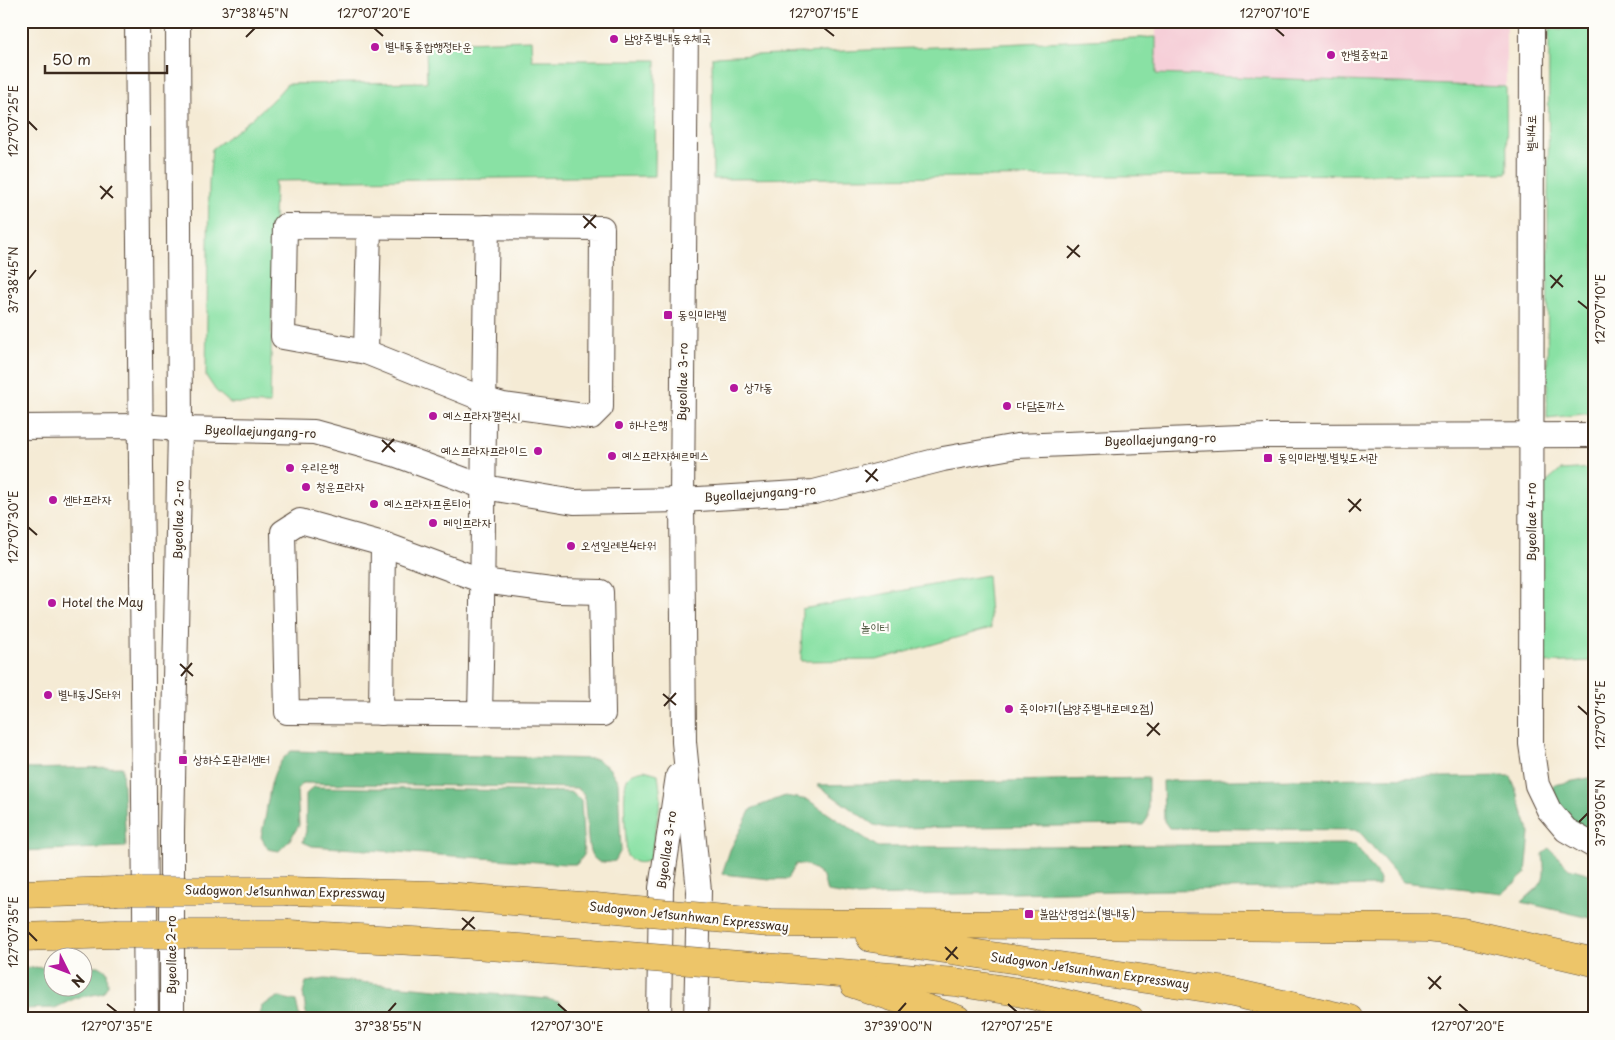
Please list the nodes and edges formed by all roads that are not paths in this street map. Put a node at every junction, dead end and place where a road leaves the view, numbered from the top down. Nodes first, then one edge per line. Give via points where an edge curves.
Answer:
1 (137, 21) edge
2 (178, 21) edge
3 (686, 21) edge
4 (1532, 21) edge
5 (1532, 172) joint
6 (369, 226) junction
7 (487, 227) junction
8 (366, 352) junction
9 (483, 399) junction
10 (141, 426) junction
11 (21, 427) edge
12 (180, 429) junction
13 (1532, 434) junction
14 (1594, 436) edge
15 (484, 487) junction
16 (682, 500) junction
17 (383, 544) junction
18 (483, 581) junction
19 (381, 713) junction
20 (480, 713) junction
21 (684, 742) junction
22 (1594, 846) edge
23 (21, 894) edge
24 (769, 924) junction
25 (21, 936) edge
26 (1594, 962) edge
27 (764, 967) junction
28 (146, 1019) edge
29 (172, 1019) edge
30 (659, 1019) edge
31 (696, 1019) edge
32 (957, 1019) edge
33 (1130, 1019) edge
34 (1350, 1019) edge

1 - 10 street, Byeollae 2-ro
2 - 12 street, Byeollae 2-ro
3 - 16 street, Byeollae 3-ro
4 - 5 street, 별내4로
5 - 13 street, Byeollae 4-ro
6 - 7 street
6 - 8 street
6 - 8 street via 285,226 283,337
7 - 9 street
7 - 9 street via 602,228 601,407 591,416 503,405
8 - 9 street
9 - 15 street
10 - 11 street, Byeollaejungang-ro
10 - 12 street, Byeollaejungang-ro
10 - 28 street, Byeollae 2-ro
12 - 15 street, Byeollaejungang-ro via 314,432 397,455
12 - 29 street, Byeollae 2-ro via 172,831
13 - 14 street, Byeollaejungang-ro
13 - 16 street, Byeollaejungang-ro via 1266,436 1017,446 944,458 814,492
13 - 22 street, Byeollae 4-ro via 1531,744 1536,785 1549,810 1566,830
15 - 16 street, Byeollaejungang-ro via 574,502
15 - 18 street
16 - 21 street, Byeollae 3-ro
17 - 18 street
17 - 19 street
17 - 19 street via 300,522 283,532 287,712
18 - 20 street
18 - 20 street via 560,591 601,592 603,714
19 - 20 street
21 - 30 street, Byeollae 3-ro via 661,888
21 - 31 street, Byeollae 3-ro via 699,890
23 - 24 highway, Sudogwon Je1sunhwan Expressway, bridge via 288,891 432,895
24 - 26 highway via 1427,928 1462,932
24 - 34 highway, Sudogwon Je1sunhwan Expressway via 1220,990
25 - 27 highway, bridge via 288,934
27 - 32 highway via 842,981
27 - 33 highway via 955,982 1018,992

